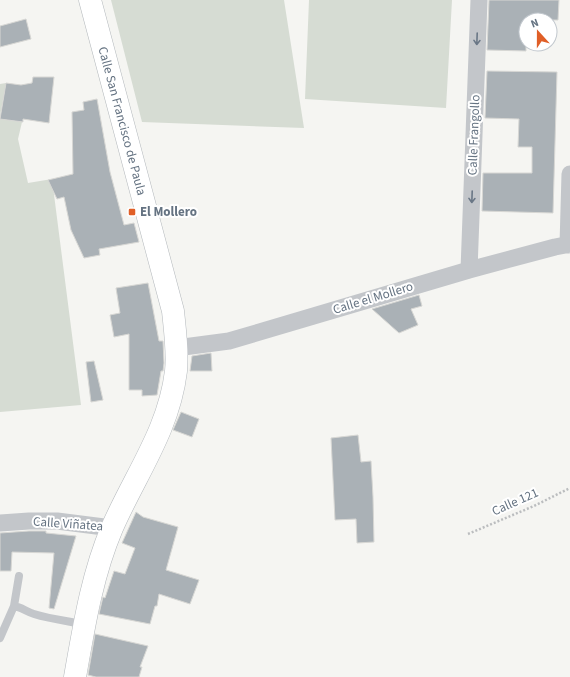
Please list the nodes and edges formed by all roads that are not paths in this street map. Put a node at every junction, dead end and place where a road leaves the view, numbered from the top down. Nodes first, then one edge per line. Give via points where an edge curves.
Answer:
1 (90, 0) edge
2 (479, 0) edge
3 (570, 174) edge
4 (569, 244) edge
5 (469, 270) junction
6 (176, 348) junction
7 (0, 524) edge
8 (112, 528) junction
9 (19, 576) dead end
10 (14, 606) junction
11 (84, 624) junction
12 (0, 638) edge
13 (75, 677) edge

1 - 6 main road, Calle San Francisco de Paula via 173,311
2 -> 5 street, Calle Frangollo
3 - 4 street
4 - 5 street, Calle el Mollero
5 - 6 street, Calle el Mollero via 229,342
6 - 8 main road, Calle San Francisco de Paula via 176,371 161,431
7 - 8 street, Calle Viñatea via 56,521
8 - 11 main road, Calle San Francisco de Paula via 97,569
9 - 10 lane
10 - 11 lane via 56,620
10 - 12 lane
11 - 13 main road, Calle San Francisco de Paula

